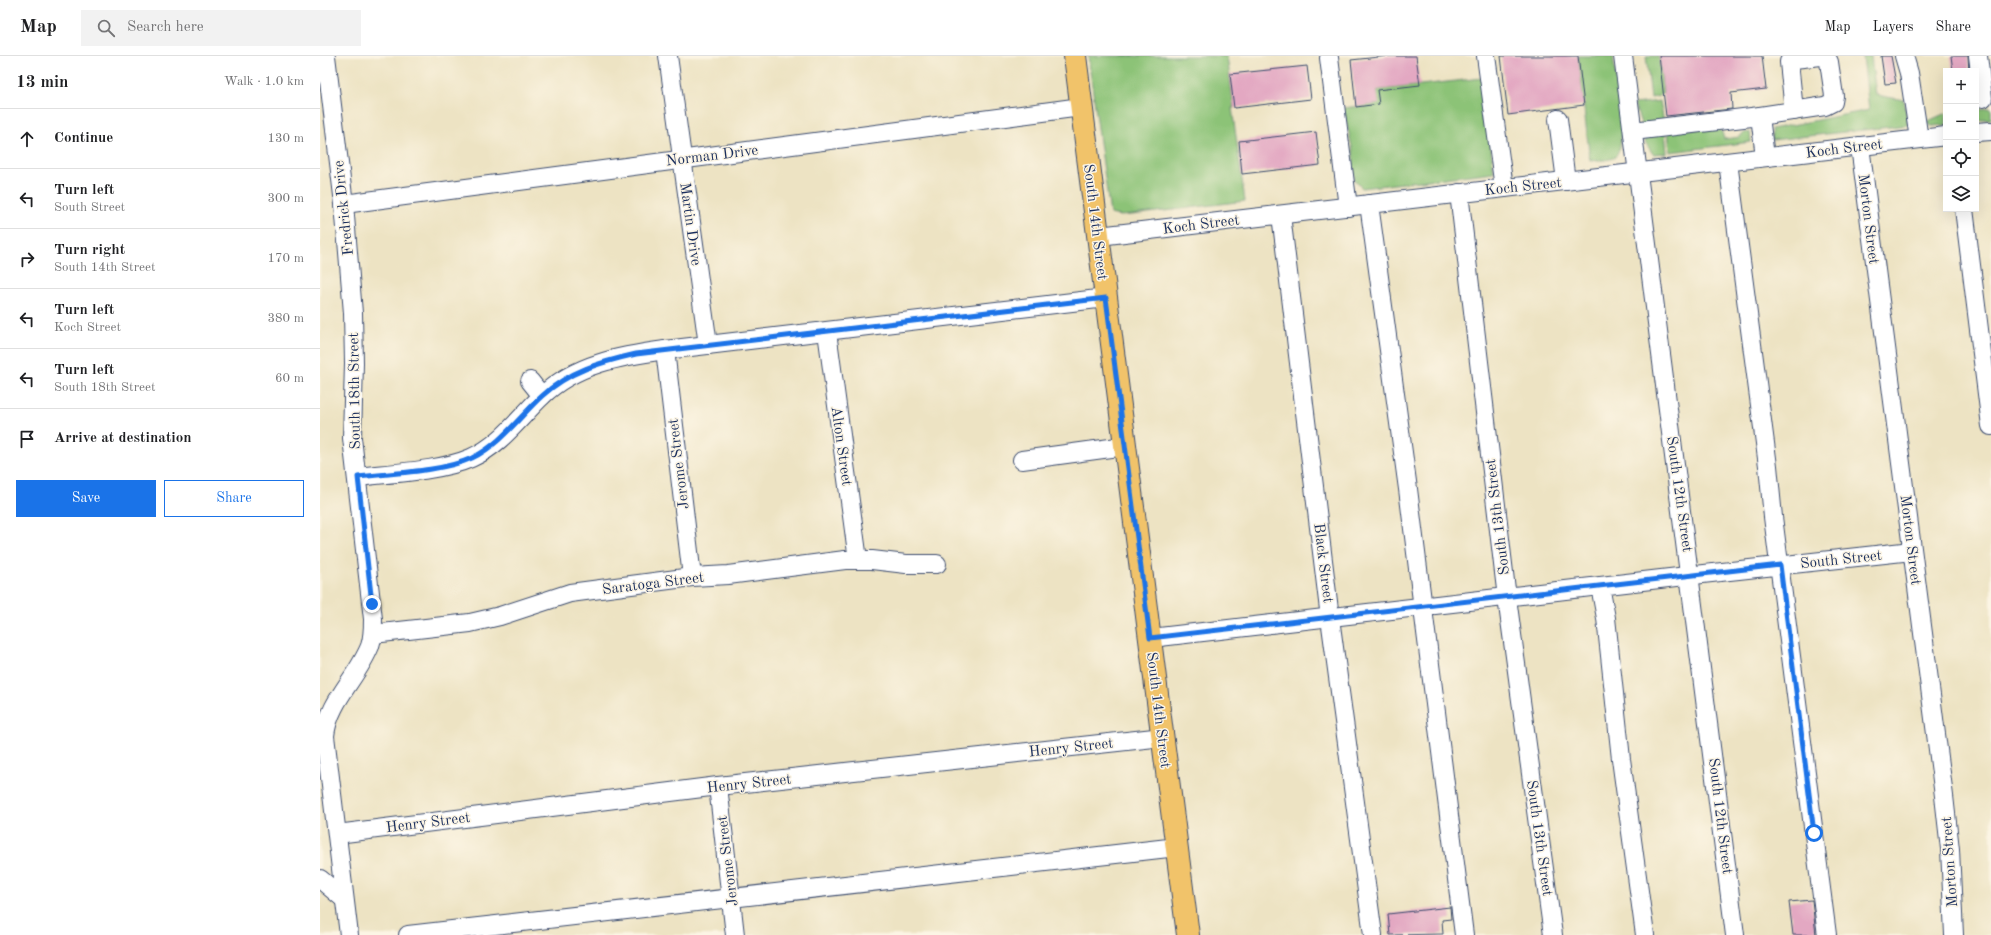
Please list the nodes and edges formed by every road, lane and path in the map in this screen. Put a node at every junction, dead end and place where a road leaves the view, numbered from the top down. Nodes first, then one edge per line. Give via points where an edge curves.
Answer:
1 (326, 56) edge
2 (668, 56) edge
3 (1075, 56) edge
4 (1486, 56) edge
5 (1624, 56) edge
6 (1821, 56) edge
7 (1904, 56) edge
8 (1978, 56) edge
9 (1329, 58) dead end
10 (1983, 98) dead end
11 (1081, 107) junction
12 (1794, 111) junction
13 (1760, 116) junction
14 (1558, 118) dead end
15 (1633, 131) junction
16 (1991, 131) edge
17 (1979, 132) edge
18 (1943, 136) edge
19 (1919, 139) junction
20 (1860, 146) junction
21 (682, 158) junction
22 (1765, 158) junction
23 (1728, 162) junction
24 (1638, 173) junction
25 (1566, 181) junction
26 (1504, 188) junction
27 (1459, 193) junction
28 (344, 204) junction
29 (1369, 204) junction
30 (1348, 207) junction
31 (1964, 212) edge
32 (1280, 215) junction
33 (1099, 236) junction
34 (1106, 298) junction
35 (353, 313) joint
36 (827, 332) junction
37 (708, 345) junction
38 (665, 350) junction
39 (530, 382) dead end
40 (542, 396) junction
41 (1991, 426) edge
42 (1125, 446) junction
43 (1022, 460) dead end
44 (358, 477) junction
45 (1912, 551) junction
46 (858, 560) junction
47 (937, 564) dead end
48 (1780, 565) junction
49 (1691, 575) junction
50 (692, 577) junction
51 (1600, 586) junction
52 (1507, 598) junction
53 (1423, 608) junction
54 (1330, 618) junction
55 (373, 634) junction
56 (1150, 638) junction
57 (1163, 738) junction
58 (718, 786) junction
59 (336, 834) junction
60 (1177, 847) junction
61 (320, 879) edge
62 (731, 898) junction
63 (344, 899) junction
64 (349, 935) edge
65 (408, 935) edge
66 (735, 935) edge
67 (1188, 935) edge
68 (1373, 935) edge
69 (1464, 935) edge
70 (1553, 935) edge
71 (1644, 935) edge
72 (1735, 935) edge
73 (1827, 935) edge
74 (1954, 935) edge

1 - 28 street, Fredrick Drive
2 - 21 street, Martin Drive
3 - 11 main road, South 14th Street
4 - 26 street
5 - 15 street, South 12th Street
6 - 12 street via 1794,59 1789,62
6 - 12 street via 1829,62 1833,102 1825,106
7 - 19 street
8 - 10 street
9 - 30 street
11 - 21 street, Norman Drive
11 - 33 main road, South 14th Street
12 - 13 street
13 - 15 street
13 - 22 street
14 - 25 street
15 - 24 street, South 12th Street
16 - 17 street
18 - 19 street, Koch Street
19 - 20 street, Koch Street
20 - 22 street, Koch Street
20 - 45 street, Morton Street
21 - 28 street, Norman Drive
21 - 37 street, Martin Drive
22 - 23 street, Koch Street
23 - 24 street, Koch Street
23 - 48 street
24 - 25 street, Koch Street
24 - 49 street, South 12th Street
25 - 26 street, Koch Street
26 - 27 street, Koch Street
27 - 29 street, Koch Street
27 - 52 street, South 13th Street
28 - 35 street, Fredrick Drive
29 - 30 street, Koch Street
29 - 53 street
30 - 32 street, Koch Street
31 - 41 street
32 - 33 street, Koch Street
32 - 54 street, Black Street
33 - 34 main road, South 14th Street
34 - 36 street
34 - 42 main road, South 14th Street
35 - 44 street, South 18th Street via 352,420
36 - 37 street
36 - 46 street, Alton Street
37 - 38 street
38 - 40 street via 605,361 584,368
38 - 50 street, Jerome Street
39 - 40 street
40 - 44 street via 494,444 471,458 454,464
42 - 43 street
42 - 56 main road, South 14th Street
44 - 55 street, South 18th Street
45 - 48 street, South Street
45 - 74 street, Morton Street via 1949,841
46 - 47 street, Saratoga Street
46 - 50 street, Saratoga Street
48 - 49 street, South Street
48 - 73 street
49 - 51 street, South Street
49 - 72 street, South 12th Street
50 - 55 street, Saratoga Street via 570,593 470,623
51 - 52 street, South Street
51 - 71 street
52 - 53 street, South Street
52 - 70 street, South 13th Street
53 - 54 street, South Street
53 - 69 street
54 - 56 street, South Street
54 - 68 street, Black Street
55 - 59 street, South 18th Street via 367,652 326,724 326,749
56 - 57 main road, South 14th Street
57 - 58 street, Henry Street
57 - 60 main road, South 14th Street
58 - 59 street, Henry Street
58 - 62 street, Jerome Street
59 - 63 street, South 18th Street
60 - 62 street
60 - 67 main road, South 14th Street
61 - 63 street
62 - 65 street
62 - 66 street, Jerome Street
63 - 64 street, South 18th Street

